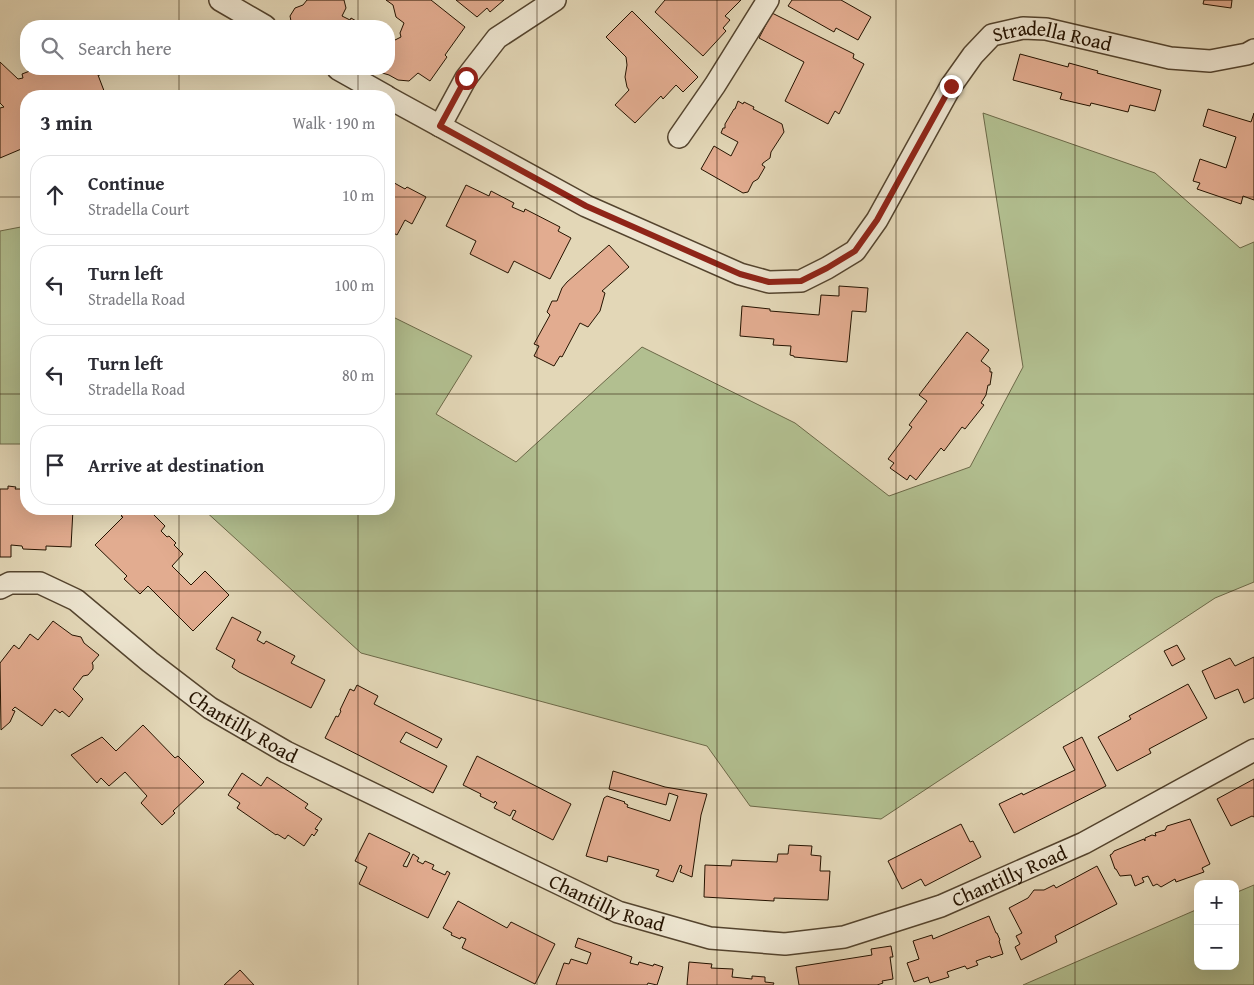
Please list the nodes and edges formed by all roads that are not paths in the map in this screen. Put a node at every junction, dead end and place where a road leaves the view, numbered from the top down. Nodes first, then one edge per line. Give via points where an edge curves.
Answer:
1 (220, 0) edge
2 (555, 0) edge
3 (768, 0) edge
4 (255, 20) edge
5 (1254, 50) edge
6 (348, 75) edge
7 (375, 90) edge
8 (395, 101) edge
9 (440, 126) junction
10 (679, 137) dead end
11 (0, 588) edge
12 (1254, 750) edge

1 - 4 street
2 - 9 street via 497,38 466,78
3 - 10 street
5 - 9 street, Stradella Road via 1210,61 1170,58 1046,29 1023,28 992,35 951,86 877,220 855,251 801,281 769,282 740,274 586,206
6 - 7 street, Stradella Road
8 - 9 street, Stradella Road
11 - 12 street, Chantilly Road via 10,582 40,583 76,600 210,708 286,752 618,912 710,938 785,944 844,937 942,906 1084,843

